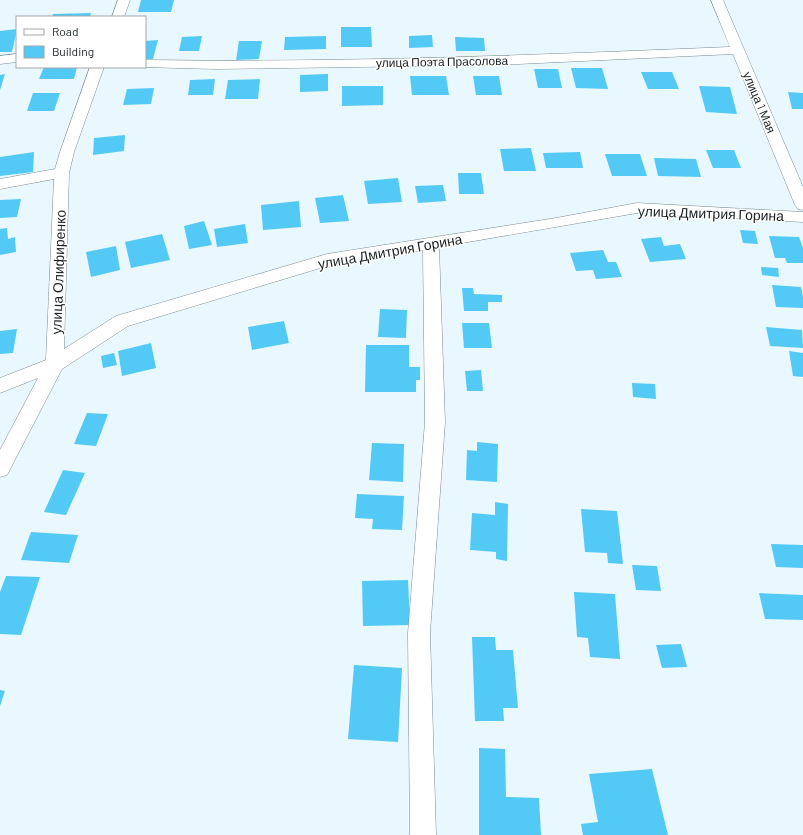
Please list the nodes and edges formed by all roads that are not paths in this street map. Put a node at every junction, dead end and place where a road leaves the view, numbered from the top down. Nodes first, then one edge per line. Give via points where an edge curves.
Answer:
1 (124, 0) edge
2 (717, 0) edge
3 (118, 16) edge
4 (738, 50) junction
5 (16, 58) edge
6 (0, 60) edge
7 (146, 64) edge
8 (97, 68) edge
9 (62, 173) junction
10 (0, 184) edge
11 (803, 205) edge
12 (803, 217) edge
13 (431, 243) junction
14 (54, 364) junction
15 (0, 386) edge
16 (0, 469) edge
17 (423, 835) edge

1 - 3 street
2 - 4 street, улица 1 Мая
4 - 7 street, улица Поэта Прасолова via 497,61
4 - 11 street, улица 1 Мая
5 - 6 street
8 - 9 street, улица Олифиренко
9 - 10 street
9 - 14 street, улица Олифиренко
12 - 13 street, улица Дмитрия Горина via 637,208
13 - 14 street, улица Дмитрия Горина via 327,260 122,321
13 - 17 street via 434,422 419,633
14 - 15 street, улица Дмитрия Горина
14 - 16 street, улица Олифиренко

